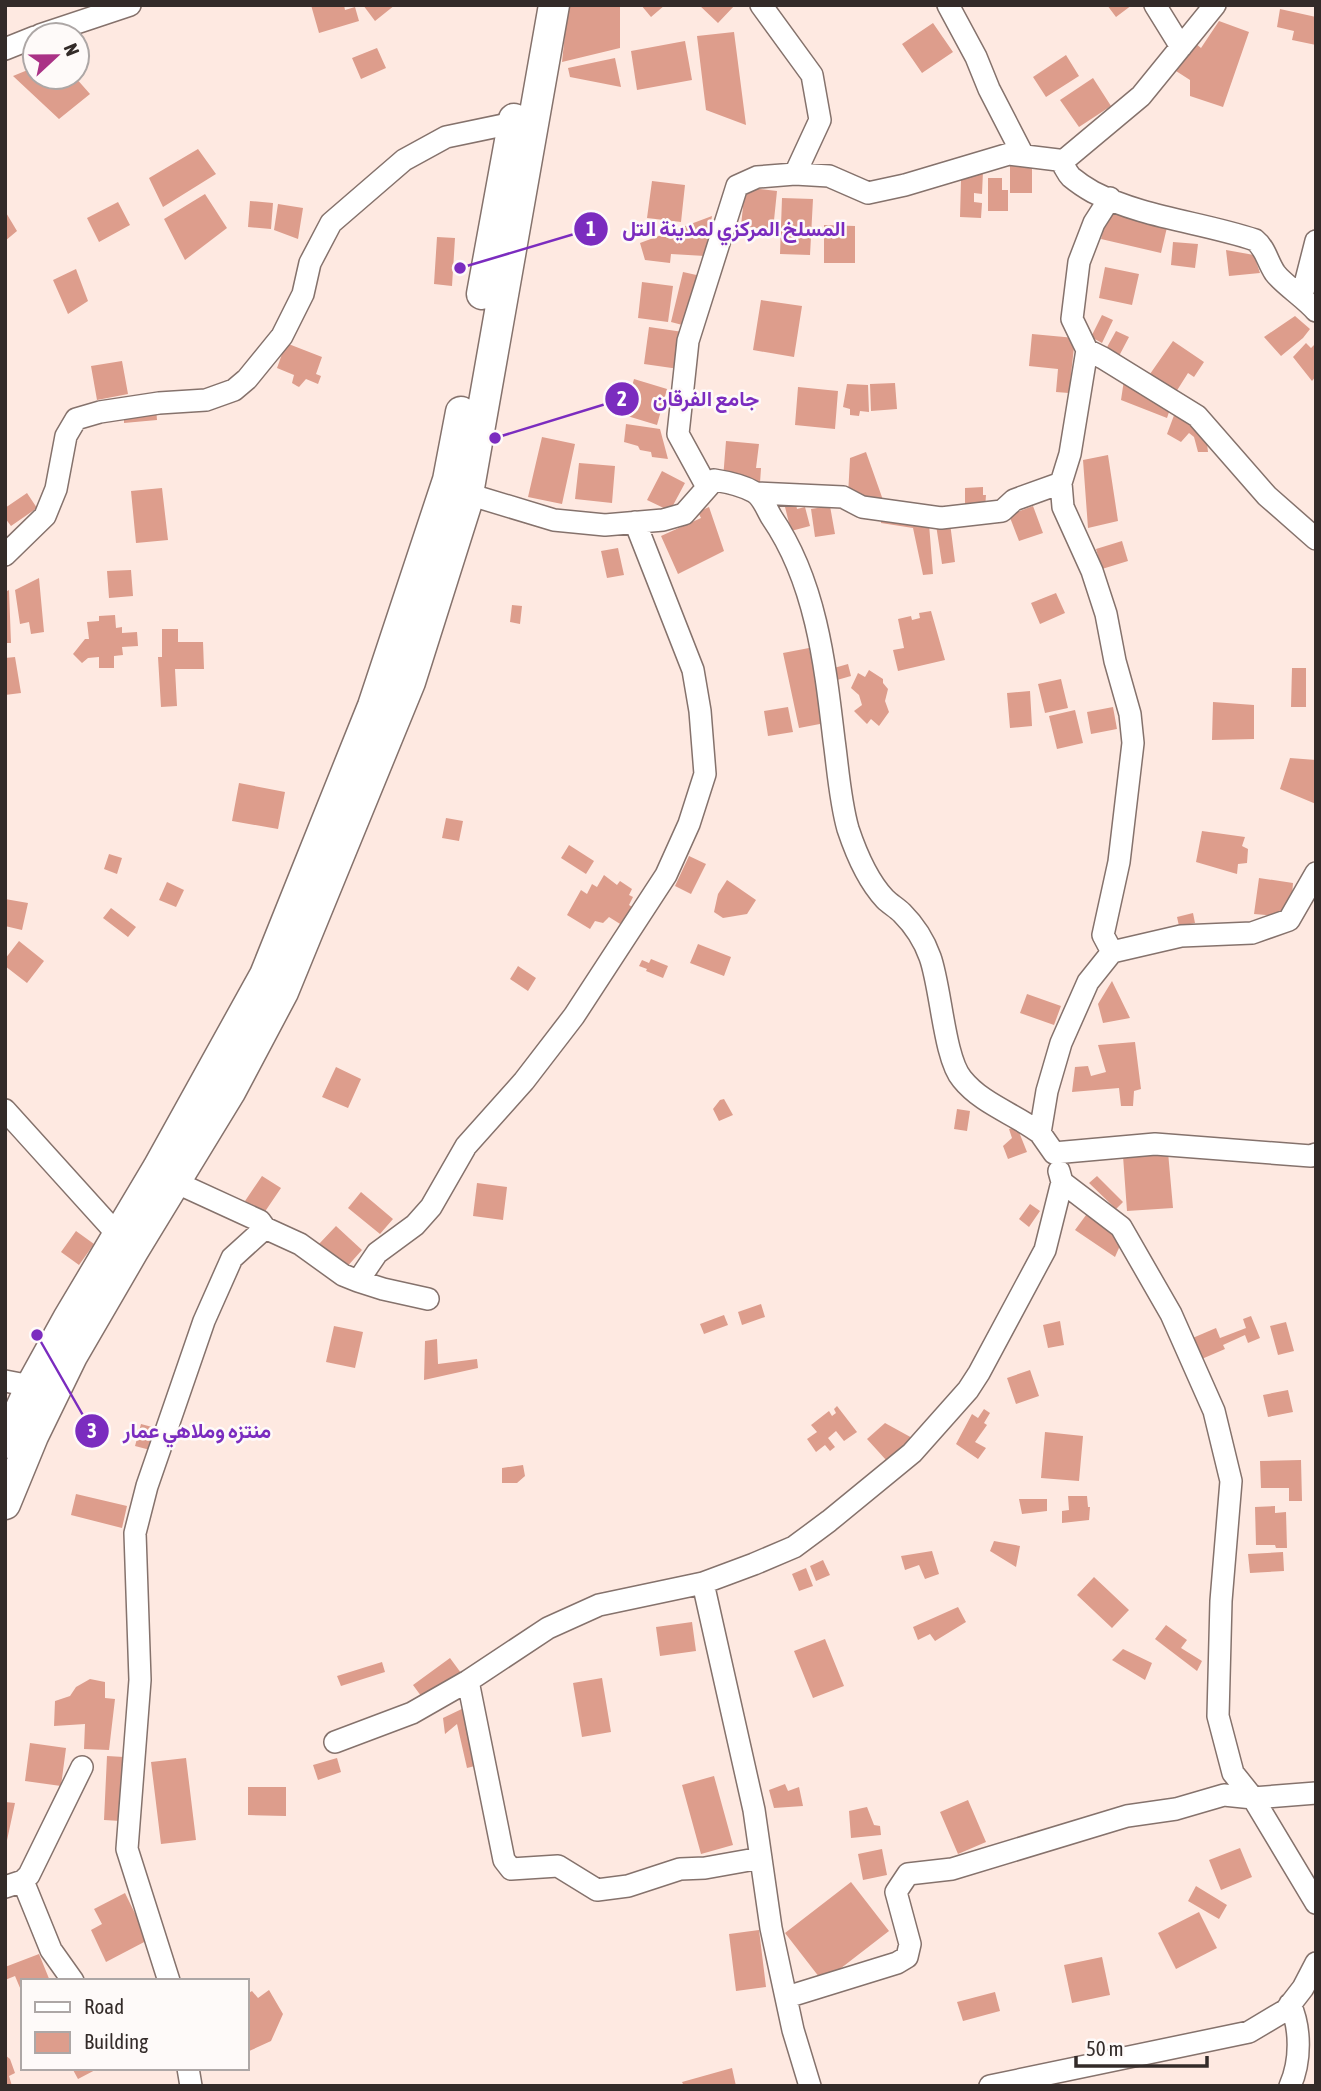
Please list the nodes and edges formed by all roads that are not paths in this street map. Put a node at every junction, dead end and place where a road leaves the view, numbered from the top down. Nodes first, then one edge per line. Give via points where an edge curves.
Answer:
1 (131, 5) edge
2 (534, 5) edge
3 (554, 5) edge
4 (761, 5) edge
5 (948, 5) edge
6 (1155, 5) edge
7 (1215, 5) edge
8 (82, 21) edge
9 (1181, 47) junction
10 (513, 123) junction
11 (1023, 155) junction
12 (1062, 162) junction
13 (795, 174) junction
14 (1110, 198) junction
15 (1316, 240) edge
16 (1309, 303) edge
17 (1087, 350) junction
18 (1061, 483) junction
19 (707, 487) junction
20 (757, 493) junction
21 (468, 494) junction
22 (635, 522) junction
23 (1316, 539) edge
24 (5, 555) edge
25 (1316, 873) edge
26 (1111, 952) junction
27 (5, 1110) edge
28 (1040, 1133) junction
29 (1054, 1153) junction
30 (1316, 1154) edge
31 (175, 1182) junction
32 (1062, 1182) junction
33 (265, 1228) junction
34 (118, 1235) junction
35 (358, 1280) junction
36 (429, 1299) dead end
37 (18, 1383) edge
38 (5, 1443) edge
39 (5, 1504) edge
40 (703, 1583) junction
41 (468, 1681) junction
42 (335, 1742) dead end
43 (82, 1767) dead end
44 (1316, 1793) edge
45 (1253, 1798) junction
46 (761, 1858) junction
47 (14, 1884) edge
48 (1316, 1903) edge
49 (1316, 1963) edge
50 (72, 1979) edge
51 (168, 1979) edge
52 (787, 1997) junction
53 (1290, 2004) junction
54 (810, 2086) edge
55 (990, 2086) edge
56 (1290, 2086) edge

1 - 8 street
2 - 10 main road
3 - 21 main road
4 - 13 street via 812,75 820,120
5 - 11 street
6 - 9 street
7 - 9 street
9 - 12 street via 1141,96
10 - 24 street via 446,137 404,160 331,223 282,335 234,390 206,400 159,403 76,419 66,436 45,516
10 - 34 main road via 448,480 373,706 265,975
11 - 12 street
11 - 13 street via 1009,154 868,193 829,176
12 - 14 street via 1076,181
13 - 19 street via 757,177 737,186 688,341 678,434
14 - 16 street via 1130,208 1255,240 1275,273
14 - 17 street via 1094,223 1079,262 1072,319
15 - 16 street
17 - 18 street
17 - 23 street via 1197,416 1267,496
18 - 20 street via 1014,500 1002,511 941,518 862,508 843,498
18 - 26 street via 1063,507 1106,614 1130,714 1133,743 1119,862 1104,935
19 - 20 street via 714,480
19 - 22 street via 684,514
20 - 28 street via 785,537 812,607 848,829 859,854 886,900 926,946 960,1077 979,1096
21 - 22 street via 554,520 605,525
21 - 31 main road via 410,682 283,992
22 - 35 street via 693,670 705,774 689,824 666,875 574,1016 466,1146 432,1207 377,1253
25 - 26 street via 1289,919 1252,933 1181,936
26 - 28 street via 1088,982 1060,1042
27 - 34 street
28 - 29 street
29 - 30 street via 1155,1144
29 - 32 street
31 - 33 street
31 - 39 main road via 72,1356
32 - 40 street via 1045,1250 979,1373 912,1454 794,1546
32 - 45 street via 1121,1227 1171,1314 1214,1411 1231,1481 1218,1716 1233,1773
33 - 35 street
33 - 51 street via 232,1258 204,1321 135,1533 140,1681 127,1849
34 - 37 main road via 68,1319
35 - 36 street
37 - 38 main road
40 - 41 street via 599,1605 548,1628
40 - 46 street
41 - 42 street via 411,1713
41 - 46 street via 503,1860 511,1869 558,1866 597,1889 628,1886 680,1869
43 - 47 street via 29,1875
44 - 45 street
45 - 48 street
45 - 52 street via 1224,1796 1126,1816 952,1869 908,1874 896,1892 910,1944 907,1957
46 - 52 street
47 - 50 street
49 - 53 street
52 - 54 street
53 - 55 street via 1249,2032
53 - 56 street via 1298,2022

